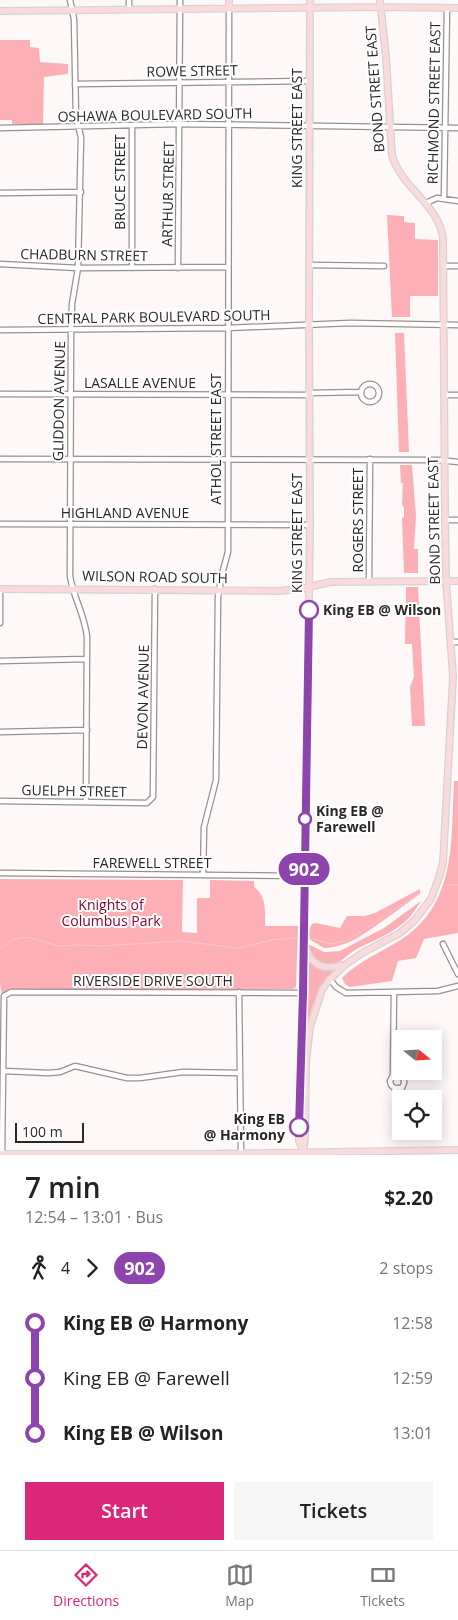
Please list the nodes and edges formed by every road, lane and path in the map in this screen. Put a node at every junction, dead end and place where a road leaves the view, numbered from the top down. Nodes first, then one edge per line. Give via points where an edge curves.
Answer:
1 (70, 0) edge
2 (129, 0) edge
3 (180, 0) edge
4 (229, 0) edge
5 (310, 0) edge
6 (381, 3) edge
7 (310, 8) junction
8 (447, 8) junction
9 (458, 8) edge
10 (129, 9) junction
11 (180, 9) junction
12 (72, 10) junction
13 (229, 10) junction
14 (0, 11) edge
15 (310, 80) junction
16 (229, 82) junction
17 (180, 83) junction
18 (75, 84) junction
19 (180, 124) junction
20 (227, 124) junction
21 (310, 125) junction
22 (78, 126) junction
23 (132, 126) junction
24 (390, 127) junction
25 (445, 127) junction
26 (0, 128) edge
27 (458, 128) edge
28 (81, 192) junction
29 (0, 193) edge
30 (444, 200) junction
31 (458, 200) edge
32 (426, 203) junction
33 (0, 264) edge
34 (309, 265) junction
35 (384, 266) dead end
36 (444, 266) junction
37 (458, 266) edge
38 (228, 267) junction
39 (78, 268) junction
40 (132, 268) junction
41 (178, 268) junction
42 (309, 325) junction
43 (444, 325) junction
44 (458, 325) edge
45 (71, 328) junction
46 (228, 328) junction
47 (0, 330) edge
48 (361, 392) junction
49 (0, 394) edge
50 (70, 394) junction
51 (309, 394) junction
52 (228, 395) junction
53 (444, 395) junction
54 (458, 395) edge
55 (0, 459) edge
56 (69, 459) junction
57 (309, 459) junction
58 (370, 459) junction
59 (229, 460) junction
60 (445, 460) junction
61 (458, 462) edge
62 (445, 520) junction
63 (458, 520) edge
64 (0, 524) edge
65 (70, 524) junction
66 (228, 525) junction
67 (310, 525) junction
68 (446, 580) junction
69 (369, 581) junction
70 (458, 581) edge
71 (309, 587) junction
72 (72, 588) junction
73 (0, 589) edge
74 (155, 589) junction
75 (219, 590) junction
76 (0, 623) edge
77 (451, 642) junction
78 (458, 642) edge
79 (87, 659) junction
80 (0, 661) edge
81 (455, 698) edge
82 (87, 730) junction
83 (0, 732) edge
84 (0, 801) edge
85 (86, 802) junction
86 (147, 804) joint
87 (0, 873) edge
88 (203, 875) junction
89 (304, 876) junction
90 (443, 944) dead end
91 (303, 947) junction
92 (346, 964) junction
93 (458, 974) edge
94 (330, 979) junction
95 (458, 986) edge
96 (239, 992) junction
97 (394, 992) junction
98 (303, 993) junction
99 (394, 1030) edge
100 (4, 1071) junction
101 (240, 1072) junction
102 (2, 1081) edge
103 (458, 1150) edge
104 (406, 1152) edge
105 (303, 1153) edge
106 (1, 1154) edge
107 (241, 1154) junction
108 (76, 1155) edge

1 - 12 street, GLIDDON AVENUE
2 - 10 street
3 - 11 street, ARTHUR STREET
4 - 13 main road, ATHOL STREET EAST
5 - 7 main road, KING STREET EAST
6 - 7 main road
6 - 8 main road
6 - 24 main road, BOND STREET EAST
7 - 13 main road
7 - 15 main road, KING STREET EAST
8 - 9 main road
8 - 25 street, RICHMOND STREET EAST
10 - 11 main road
10 - 12 main road
11 - 13 main road
11 - 17 street, ARTHUR STREET
12 - 14 main road
12 - 18 street, GLIDDON AVENUE
13 - 16 street, ATHOL STREET EAST
15 - 16 street, ROWE STREET
15 - 21 main road, KING STREET EAST
16 - 17 street, ROWE STREET
16 - 20 street, ATHOL STREET EAST
17 - 18 street, ROWE STREET
17 - 19 street, ARTHUR STREET
18 - 22 street, GLIDDON AVENUE
19 - 20 street, OSHAWA BOULEVARD SOUTH
19 - 23 street, OSHAWA BOULEVARD SOUTH
19 - 41 street, ARTHUR STREET
20 - 21 street, OSHAWA BOULEVARD SOUTH
20 - 38 street, ATHOL STREET EAST
21 - 24 street, OSHAWA BOULEVARD SOUTH
21 - 34 main road, KING STREET EAST
22 - 23 street, OSHAWA BOULEVARD SOUTH
22 - 26 street, OSHAWA BOULEVARD SOUTH
22 - 28 street, GLIDDON AVENUE
23 - 40 street, BRUCE STREET
24 - 25 street, OSHAWA BOULEVARD SOUTH
24 - 32 main road, BOND STREET EAST via 394,163 401,176
25 - 27 street, OSHAWA BOULEVARD SOUTH
25 - 30 street, RICHMOND STREET EAST
28 - 29 street
28 - 39 street, GLIDDON AVENUE
30 - 31 street
30 - 32 street via 438,198
32 - 36 main road, BOND STREET EAST via 442,230
33 - 39 street, CHADBURN STREET
34 - 35 street
34 - 42 main road, KING STREET EAST
36 - 37 street
36 - 43 main road, BOND STREET EAST
38 - 41 street, CHADBURN STREET
38 - 46 street, ATHOL STREET EAST
39 - 40 street, CHADBURN STREET
39 - 45 street, GLIDDON AVENUE
40 - 41 street, CHADBURN STREET
42 - 43 street, CENTRAL PARK BOULEVARD SOUTH
42 - 46 street, CENTRAL PARK BOULEVARD SOUTH
42 - 51 main road, KING STREET EAST
43 - 44 street, CENTRAL PARK BOULEVARD SOUTH
43 - 53 main road, BOND STREET EAST
45 - 46 street, CENTRAL PARK BOULEVARD SOUTH
45 - 47 street, CENTRAL PARK BOULEVARD SOUTH
45 - 50 street, GLIDDON AVENUE
46 - 52 street, ATHOL STREET EAST
48 - 48 street via 365,400 371,402 378,398 377,387 370,384
48 - 51 street, LASALLE AVENUE
49 - 50 street, LASALLE AVENUE
50 - 52 street, LASALLE AVENUE
50 - 56 street, GLIDDON AVENUE
51 - 52 street, LASALLE AVENUE
51 - 57 main road, KING STREET EAST
52 - 59 street, ATHOL STREET EAST
53 - 54 street
53 - 60 main road, BOND STREET EAST
55 - 56 street
56 - 59 street
56 - 65 street, GLIDDON AVENUE
57 - 58 street
57 - 59 street
57 - 67 main road, KING STREET EAST
58 - 60 street
58 - 69 street, ROGERS STREET
59 - 66 street, ATHOL STREET EAST
60 - 61 street
60 - 62 main road, BOND STREET EAST
62 - 63 street
62 - 68 main road, BOND STREET EAST
64 - 65 street, HIGHLAND AVENUE
65 - 66 street, HIGHLAND AVENUE
65 - 72 street, GLIDDON AVENUE
66 - 67 street, HIGHLAND AVENUE
66 - 75 street, ATHOL STREET EAST via 227,558
67 - 71 main road, KING STREET EAST
68 - 69 main road, WILSON ROAD SOUTH
68 - 70 main road, WILSON ROAD SOUTH
68 - 77 main road, BOND STREET EAST
69 - 71 main road, WILSON ROAD SOUTH via 330,582
71 - 75 main road, WILSON ROAD SOUTH via 277,591
71 - 89 main road, KING STREET EAST
72 - 73 main road, WILSON ROAD SOUTH
72 - 74 main road, WILSON ROAD SOUTH
72 - 79 street, GLIDDON AVENUE via 86,629
73 - 76 street
74 - 75 main road, WILSON ROAD SOUTH
74 - 86 street, DEVON AVENUE via 153,797
75 - 88 street, ATHOL STREET EAST via 216,780 204,827
77 - 78 street
77 - 81 main road, BOND STREET EAST
79 - 80 street
79 - 82 street, GLIDDON AVENUE
81 - 92 main road, BOND STREET EAST via 443,863 436,887 424,909 400,933
82 - 83 street
82 - 85 street, GLIDDON AVENUE
84 - 85 street, GUELPH STREET
85 - 86 street, GUELPH STREET
87 - 88 street, FAREWELL STREET
88 - 89 street, FAREWELL STREET
89 - 91 main road, KING STREET EAST
90 - 93 street
91 - 92 main road via 309,960 318,965 327,968
91 - 98 main road, KING STREET EAST
92 - 94 main road, BOND STREET EAST
94 - 97 street via 346,993
94 - 105 main road, BOND STREET EAST via 318,1000 310,1027
95 - 97 street via 438,991
96 - 98 street, RIVERSIDE DRIVE SOUTH
96 - 100 street, RIVERSIDE DRIVE SOUTH via 11,992 4,996
96 - 101 street
97 - 99 street
98 - 105 main road, KING STREET EAST via 299,1110 299,1141
100 - 101 street via 48,1073 75,1066 127,1078 183,1072
100 - 102 street
101 - 107 street
102 - 106 street
103 - 104 main road
104 - 105 main road
105 - 107 main road
106 - 108 main road
107 - 108 main road

